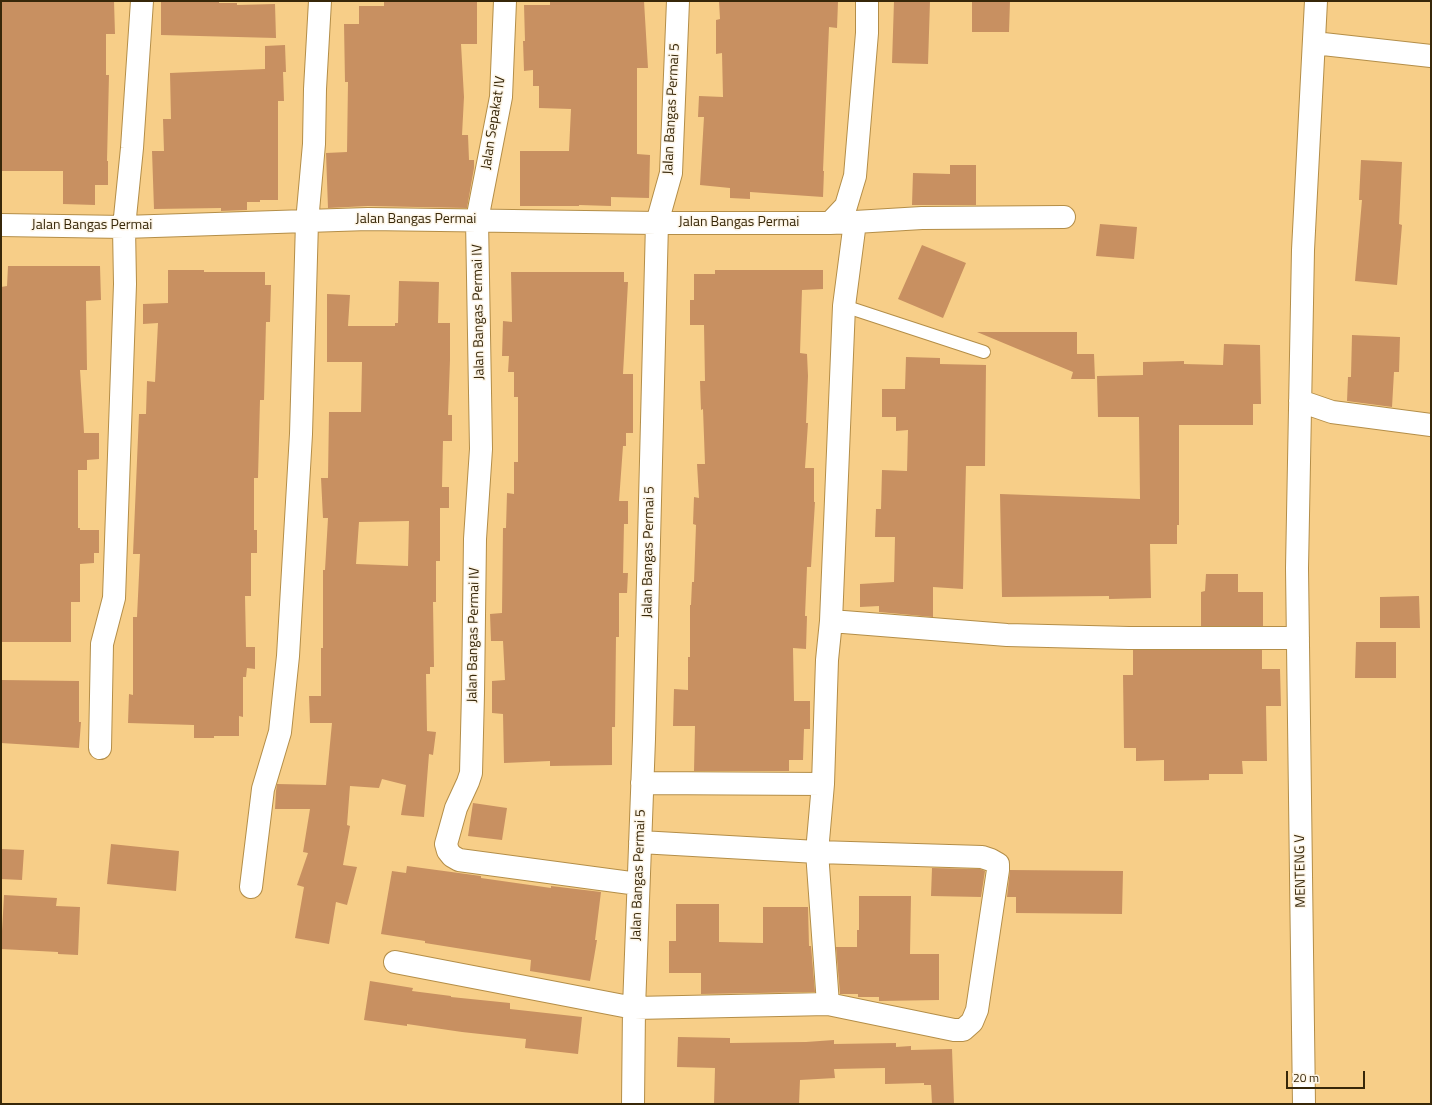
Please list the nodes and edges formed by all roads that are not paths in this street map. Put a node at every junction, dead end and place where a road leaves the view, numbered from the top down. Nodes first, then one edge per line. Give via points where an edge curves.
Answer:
1 (142, 1) edge
2 (320, 1) edge
3 (505, 1) edge
4 (678, 1) edge
5 (868, 1) edge
6 (1316, 1) edge
7 (1314, 43) junction
8 (1431, 56) edge
9 (1064, 217) dead end
10 (477, 220) junction
11 (307, 222) junction
12 (856, 222) junction
13 (657, 223) junction
14 (830, 223) junction
15 (1, 225) edge
16 (124, 227) junction
17 (844, 306) junction
18 (984, 352) dead end
19 (1300, 401) junction
20 (1431, 425) edge
21 (831, 621) junction
22 (1298, 638) junction
23 (100, 748) dead end
24 (642, 783) junction
25 (823, 784) junction
26 (640, 842) junction
27 (818, 852) junction
28 (638, 884) junction
29 (251, 888) dead end
30 (395, 962) dead end
31 (828, 1004) junction
32 (634, 1008) junction
33 (633, 1104) edge
34 (1304, 1104) edge

1 - 16 street
2 - 11 street via 314,144
3 - 10 street, Jalan Sepakat IV via 501,97
4 - 13 street, Jalan Bangas Permai 5 via 671,173
5 - 14 street via 855,176 846,206
6 - 7 street, MENTENG V
7 - 8 street
7 - 19 street, MENTENG V via 1303,250
9 - 12 street, Jalan Bangas Permai via 922,218
10 - 11 street, Jalan Bangas Permai
10 - 13 street, Jalan Bangas Permai
10 - 28 street, Jalan Bangas Permai IV via 481,450 475,539 471,773 456,808 446,844 452,856 459,860
11 - 16 street, Jalan Bangas Permai
11 - 29 street via 301,434 288,656 280,732 263,789
12 - 14 street, Jalan Bangas Permai
12 - 17 street
13 - 14 street, Jalan Bangas Permai
13 - 24 street, Jalan Bangas Permai 5
15 - 16 street, Jalan Bangas Permai
16 - 23 street via 124,321 114,598 102,644
17 - 18 lane
17 - 21 street
19 - 20 street via 1332,412
19 - 22 street, MENTENG V
21 - 22 street via 1007,635
21 - 25 street via 827,660
22 - 34 street, MENTENG V
24 - 25 street
24 - 26 street, Jalan Bangas Permai 5
25 - 27 street
26 - 27 street
26 - 28 street, Jalan Bangas Permai 5
27 - 31 street
27 - 31 street via 982,857 998,864 977,1010 972,1022 963,1030
28 - 32 street, Jalan Bangas Permai 5
30 - 32 street
31 - 32 street
32 - 33 street, Jalan Bangas Permai 5

